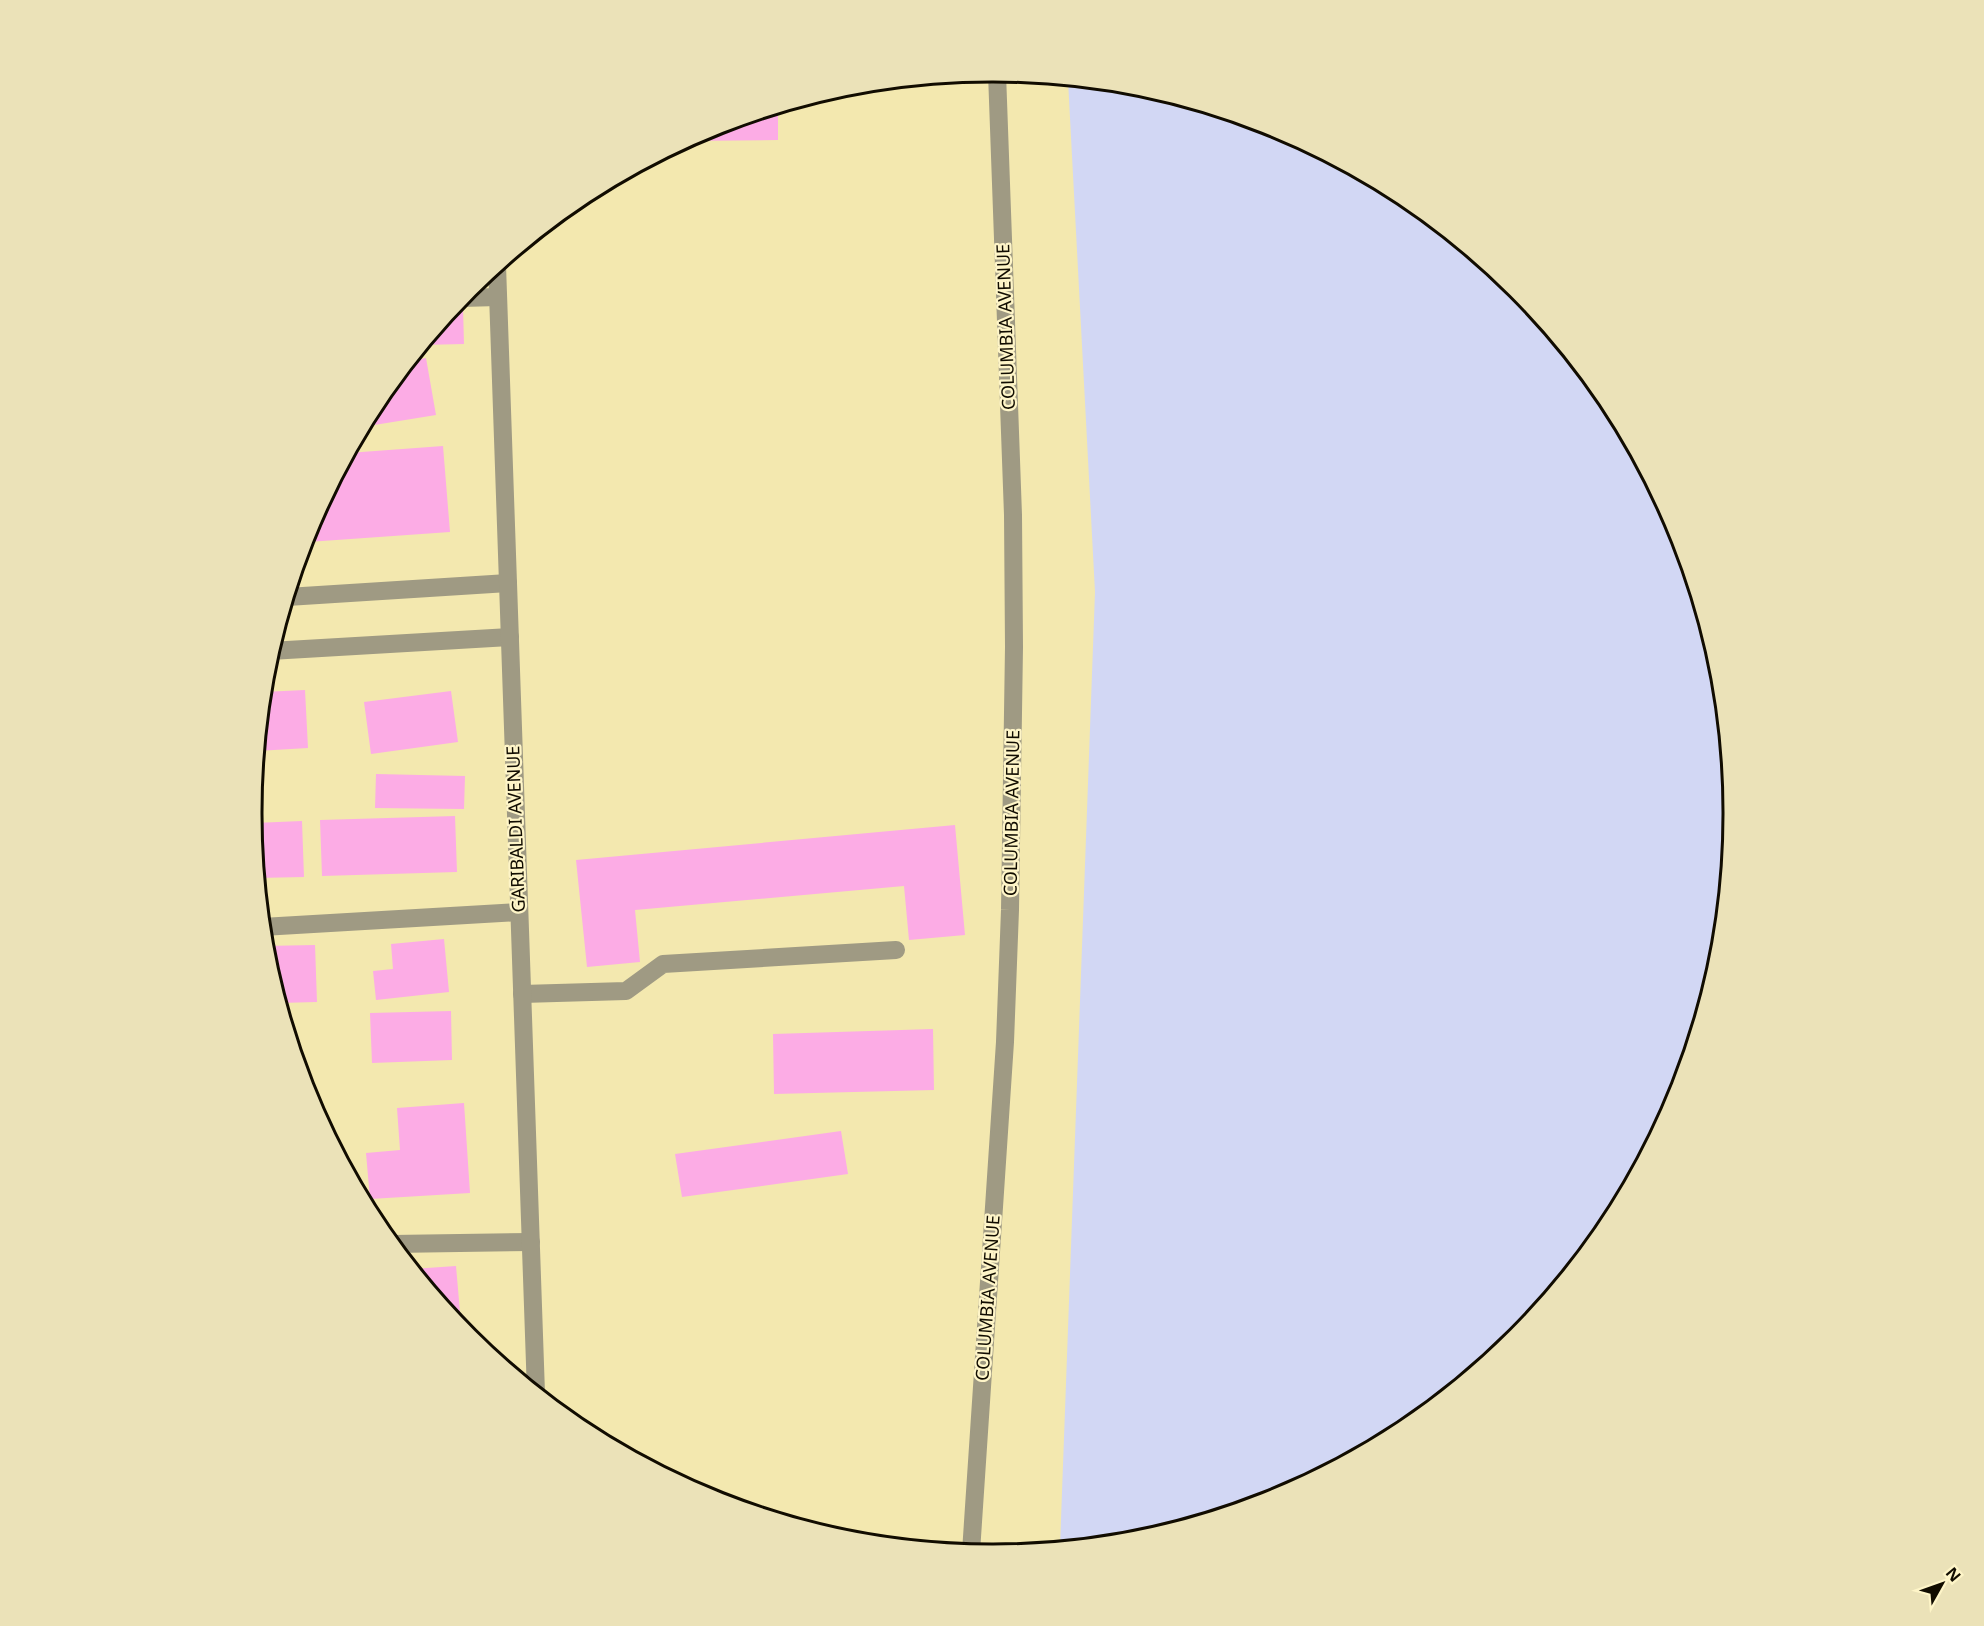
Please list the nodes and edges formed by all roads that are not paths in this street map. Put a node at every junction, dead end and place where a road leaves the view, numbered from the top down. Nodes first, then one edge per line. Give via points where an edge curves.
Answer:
1 (997, 82) edge
2 (497, 276) edge
3 (498, 297) junction
4 (473, 298) edge
5 (508, 583) junction
6 (294, 597) edge
7 (510, 637) junction
8 (280, 650) edge
9 (519, 912) junction
10 (271, 926) edge
11 (896, 950) dead end
12 (522, 994) junction
13 (531, 1242) junction
14 (402, 1244) edge
15 (536, 1384) edge
16 (972, 1543) edge

1 - 16 street, COLUMBIA AVENUE via 1013,515 1010,898 1005,1042
2 - 3 street, GARIBALDI AVENUE
3 - 4 street
3 - 5 street, GARIBALDI AVENUE
5 - 6 street
5 - 7 street, GARIBALDI AVENUE
7 - 8 street
7 - 9 street, GARIBALDI AVENUE
9 - 10 street
9 - 12 street, GARIBALDI AVENUE
11 - 12 street via 663,964 626,991
12 - 13 street, GARIBALDI AVENUE
13 - 14 street
13 - 15 street, GARIBALDI AVENUE

